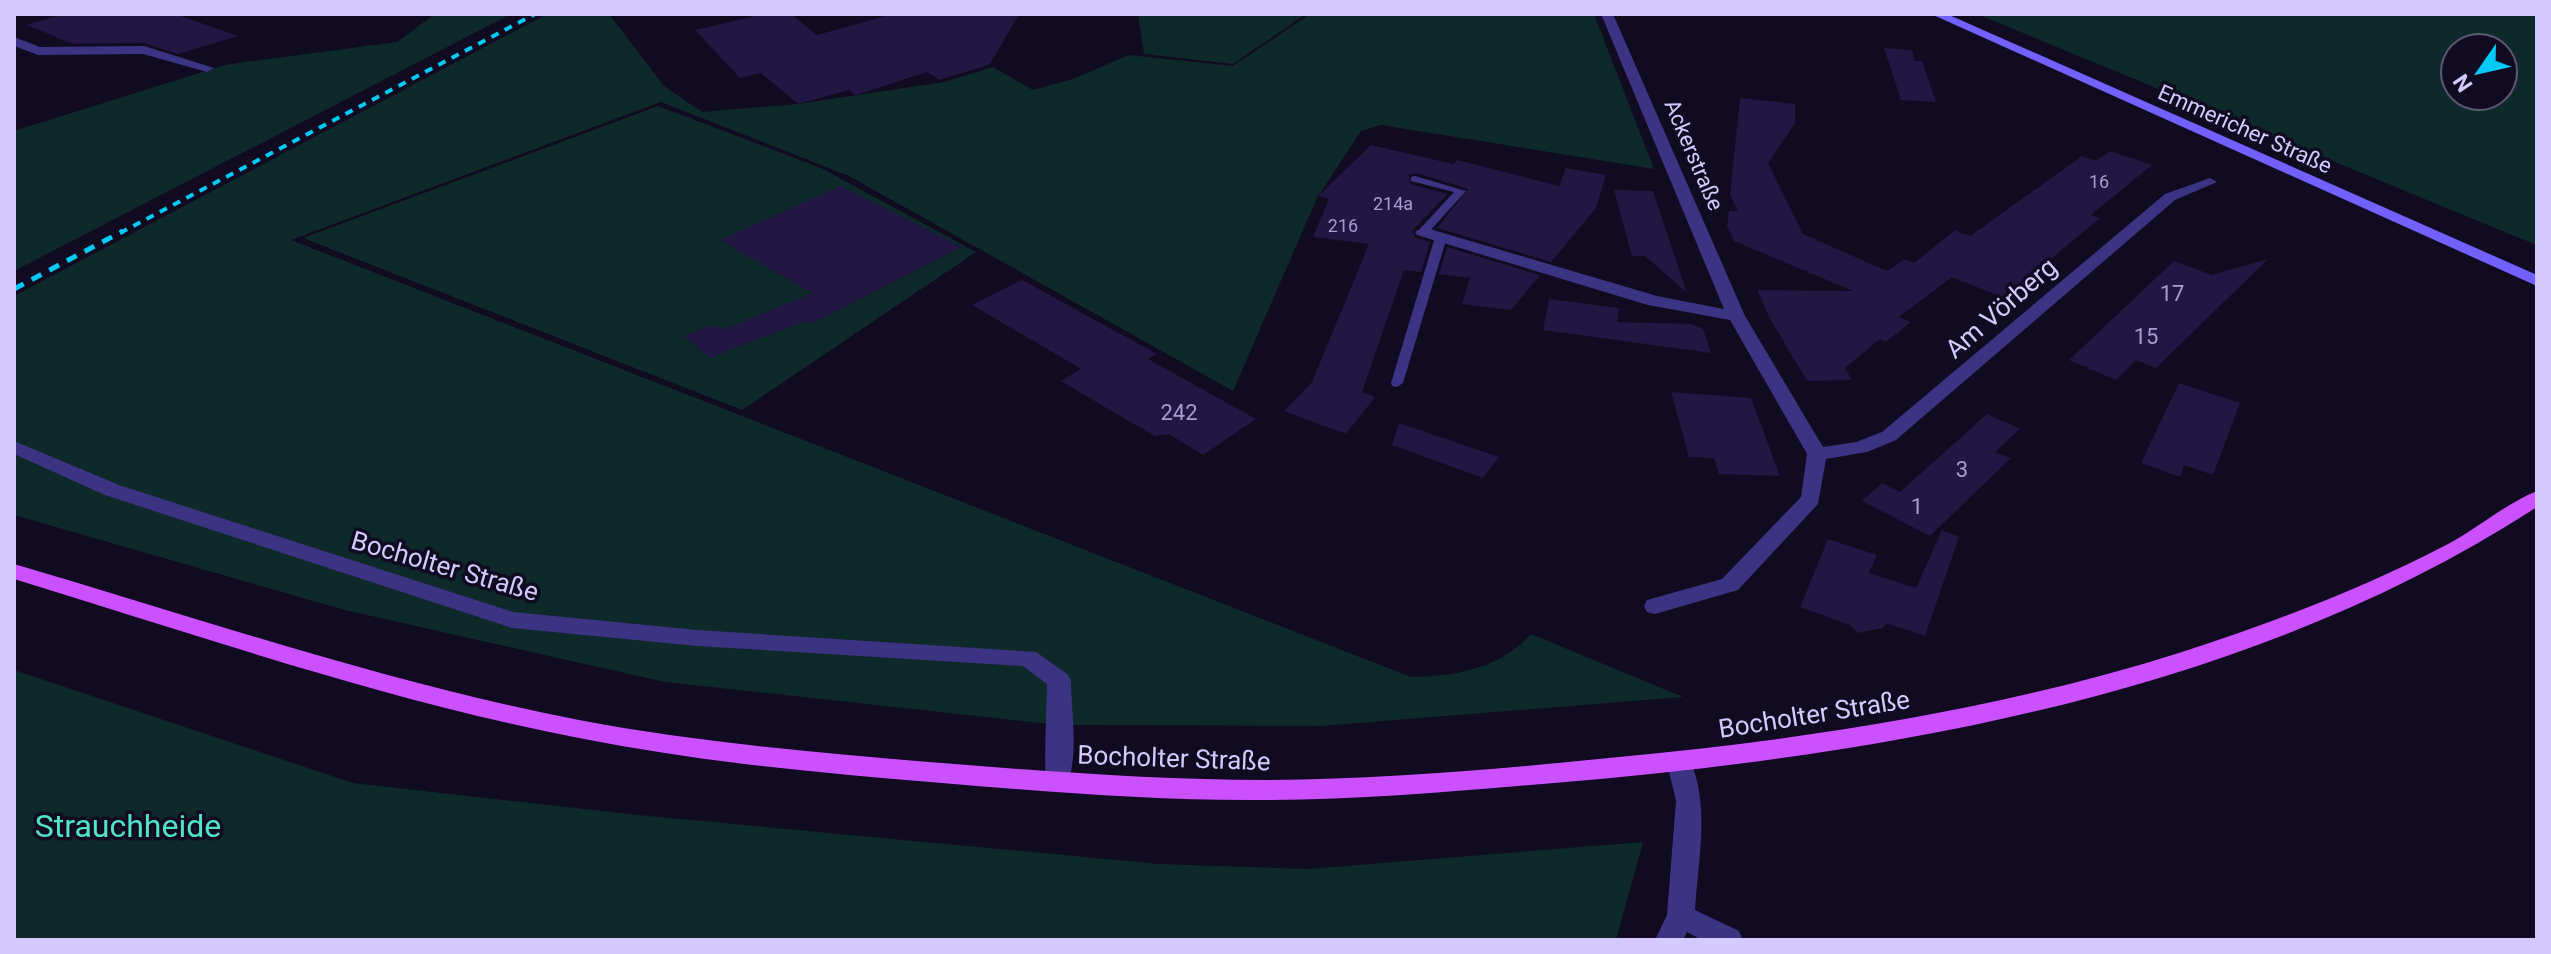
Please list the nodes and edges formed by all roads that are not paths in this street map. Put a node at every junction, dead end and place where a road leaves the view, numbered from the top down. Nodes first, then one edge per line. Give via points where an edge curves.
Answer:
1 (1607, 14) edge
2 (1937, 14) edge
3 (14, 41) edge
4 (207, 68) dead end
5 (1415, 179) dead end
6 (2210, 182) dead end
7 (1423, 232) joint
8 (1441, 237) junction
9 (2537, 281) edge
10 (1736, 316) junction
11 (1397, 383) dead end
12 (14, 447) edge
13 (1817, 454) junction
14 (2537, 498) edge
15 (14, 571) edge
16 (1655, 606) dead end
17 (1679, 763) junction
18 (1056, 782) junction
19 (1675, 928) edge
20 (1729, 940) edge

1 - 10 street, Ackerstraße
2 - 9 main road, Emmericher Straße
3 - 4 street via 38,51 144,50
5 - 7 lane via 1461,191
6 - 13 street, Am Vörberg via 2170,197 1889,436 1860,448
7 - 8 street
8 - 10 street via 1654,301
8 - 11 lane
10 - 13 street, Ackerstraße
12 - 18 street, Bocholter Straße via 112,490 512,620 697,638 1028,658 1059,680
13 - 16 street via 1811,499 1730,585
14 - 17 main road, Bocholter Straße via 2458,548 2313,615 2184,660 2041,700 1866,738
15 - 18 main road, Bocholter Straße via 299,658 578,729 778,760
17 - 18 main road, Bocholter Straße via 1416,785 1267,790
17 - 19 street via 1689,801
19 - 20 street

